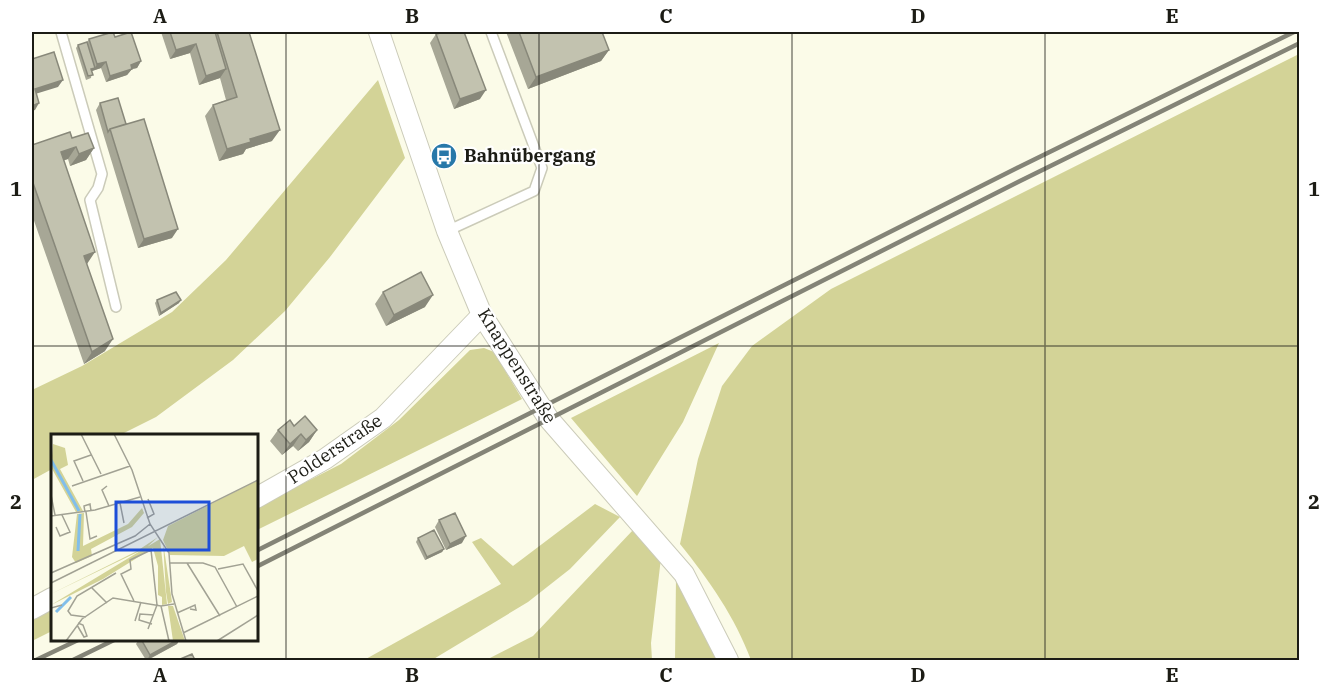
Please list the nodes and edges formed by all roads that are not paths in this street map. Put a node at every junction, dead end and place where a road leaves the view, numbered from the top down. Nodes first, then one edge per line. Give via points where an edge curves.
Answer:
1 (61, 32) edge
2 (379, 32) edge
3 (492, 32) edge
4 (447, 231) junction
5 (116, 308) dead end
6 (482, 315) junction
7 (258, 497) edge
8 (51, 599) edge
9 (32, 609) edge
10 (728, 660) edge

1 - 5 lane via 102,174 90,200
2 - 4 street, Knappenstraße
3 - 4 lane via 542,168 534,191
4 - 6 street, Knappenstraße
6 - 7 street, Polderstraße via 383,418 325,459
6 - 10 street, Knappenstraße via 548,418 684,574
8 - 9 street

